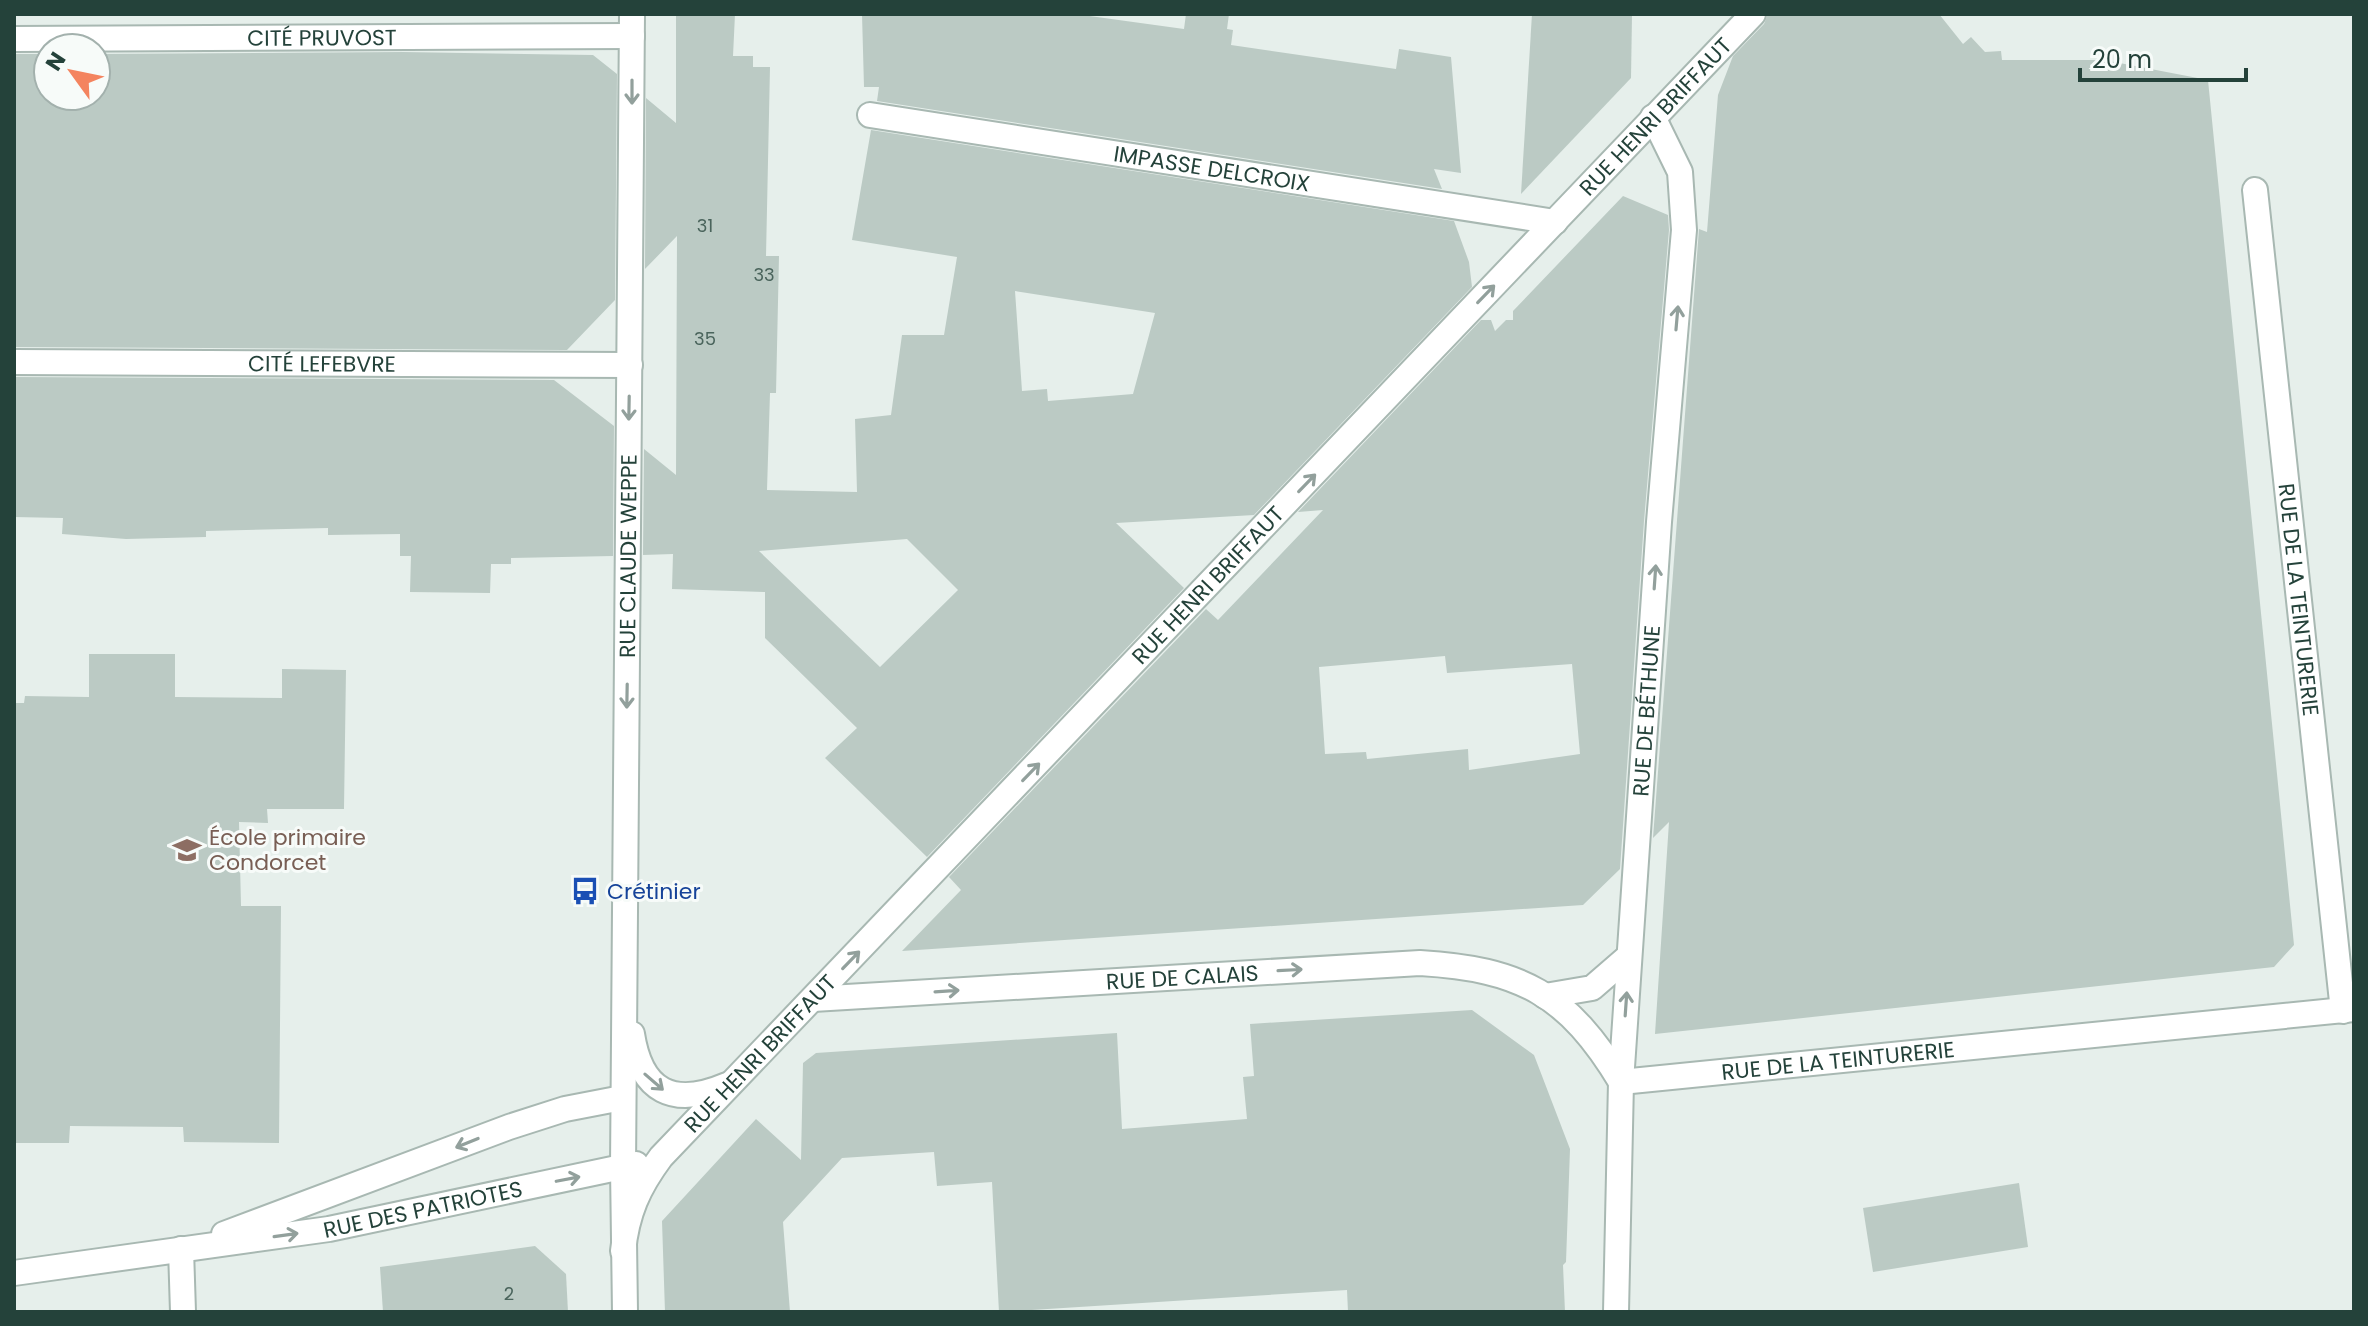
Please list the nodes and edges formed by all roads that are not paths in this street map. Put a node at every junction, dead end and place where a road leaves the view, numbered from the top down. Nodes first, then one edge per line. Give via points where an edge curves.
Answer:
1 (1753, 14) edge
2 (632, 25) edge
3 (14, 39) edge
4 (870, 115) dead end
5 (1653, 117) junction
6 (2255, 190) dead end
7 (1555, 222) junction
8 (14, 362) edge
9 (630, 365) junction
10 (1629, 956) junction
11 (624, 984) junction
12 (1545, 996) junction
13 (813, 999) junction
14 (2348, 1010) edge
15 (1621, 1082) junction
16 (732, 1084) junction
17 (622, 1098) junction
18 (661, 1157) junction
19 (623, 1168) junction
20 (181, 1249) junction
21 (623, 1251) junction
22 (14, 1273) edge
23 (183, 1312) edge
24 (625, 1312) edge
25 (1616, 1312) edge

1 - 5 street, RUE HENRI BRIFFAUT
2 - 3 street, CITÉ PRUVOST
2 -> 9 street, RUE CLAUDE WEPPE
4 - 7 street, IMPASSE DELCROIX
5 - 7 street, RUE HENRI BRIFFAUT
10 -> 5 street, RUE DE BÉTHUNE via 1684,230 1680,172
6 - 14 street, RUE DE LA TEINTURERIE
13 -> 7 street, RUE HENRI BRIFFAUT
8 - 9 street, CITÉ LEFEBVRE
9 -> 11 street, RUE CLAUDE WEPPE
10 - 12 street via 1592,988
15 -> 10 street, RUE DE BÉTHUNE
11 -> 16 street via 637,1060 658,1088 691,1096
11 - 17 street, RUE CLAUDE WEPPE
13 -> 12 street, RUE DE CALAIS via 1420,963 1470,966 1511,976
12 - 15 street, RUE DE CALAIS via 1601,1048
13 - 16 street, RUE HENRI BRIFFAUT
14 - 15 street, RUE DE LA TEINTURERIE
15 - 25 street, RUE DE BÉTHUNE
16 - 18 street, RUE HENRI BRIFFAUT
17 - 19 street, RUE CLAUDE WEPPE
17 -> 20 street, RUE DES PATRIOTES via 509,1127
18 - 19 street, RUE DES PATRIOTES
18 - 21 street, RUE HENRI BRIFFAUT via 636,1194
20 -> 19 street, RUE DES PATRIOTES via 329,1229
19 - 21 street, RUE CLAUDE WEPPE
20 - 22 street, RUE DES PATRIOTES
20 - 23 street
21 - 24 street

